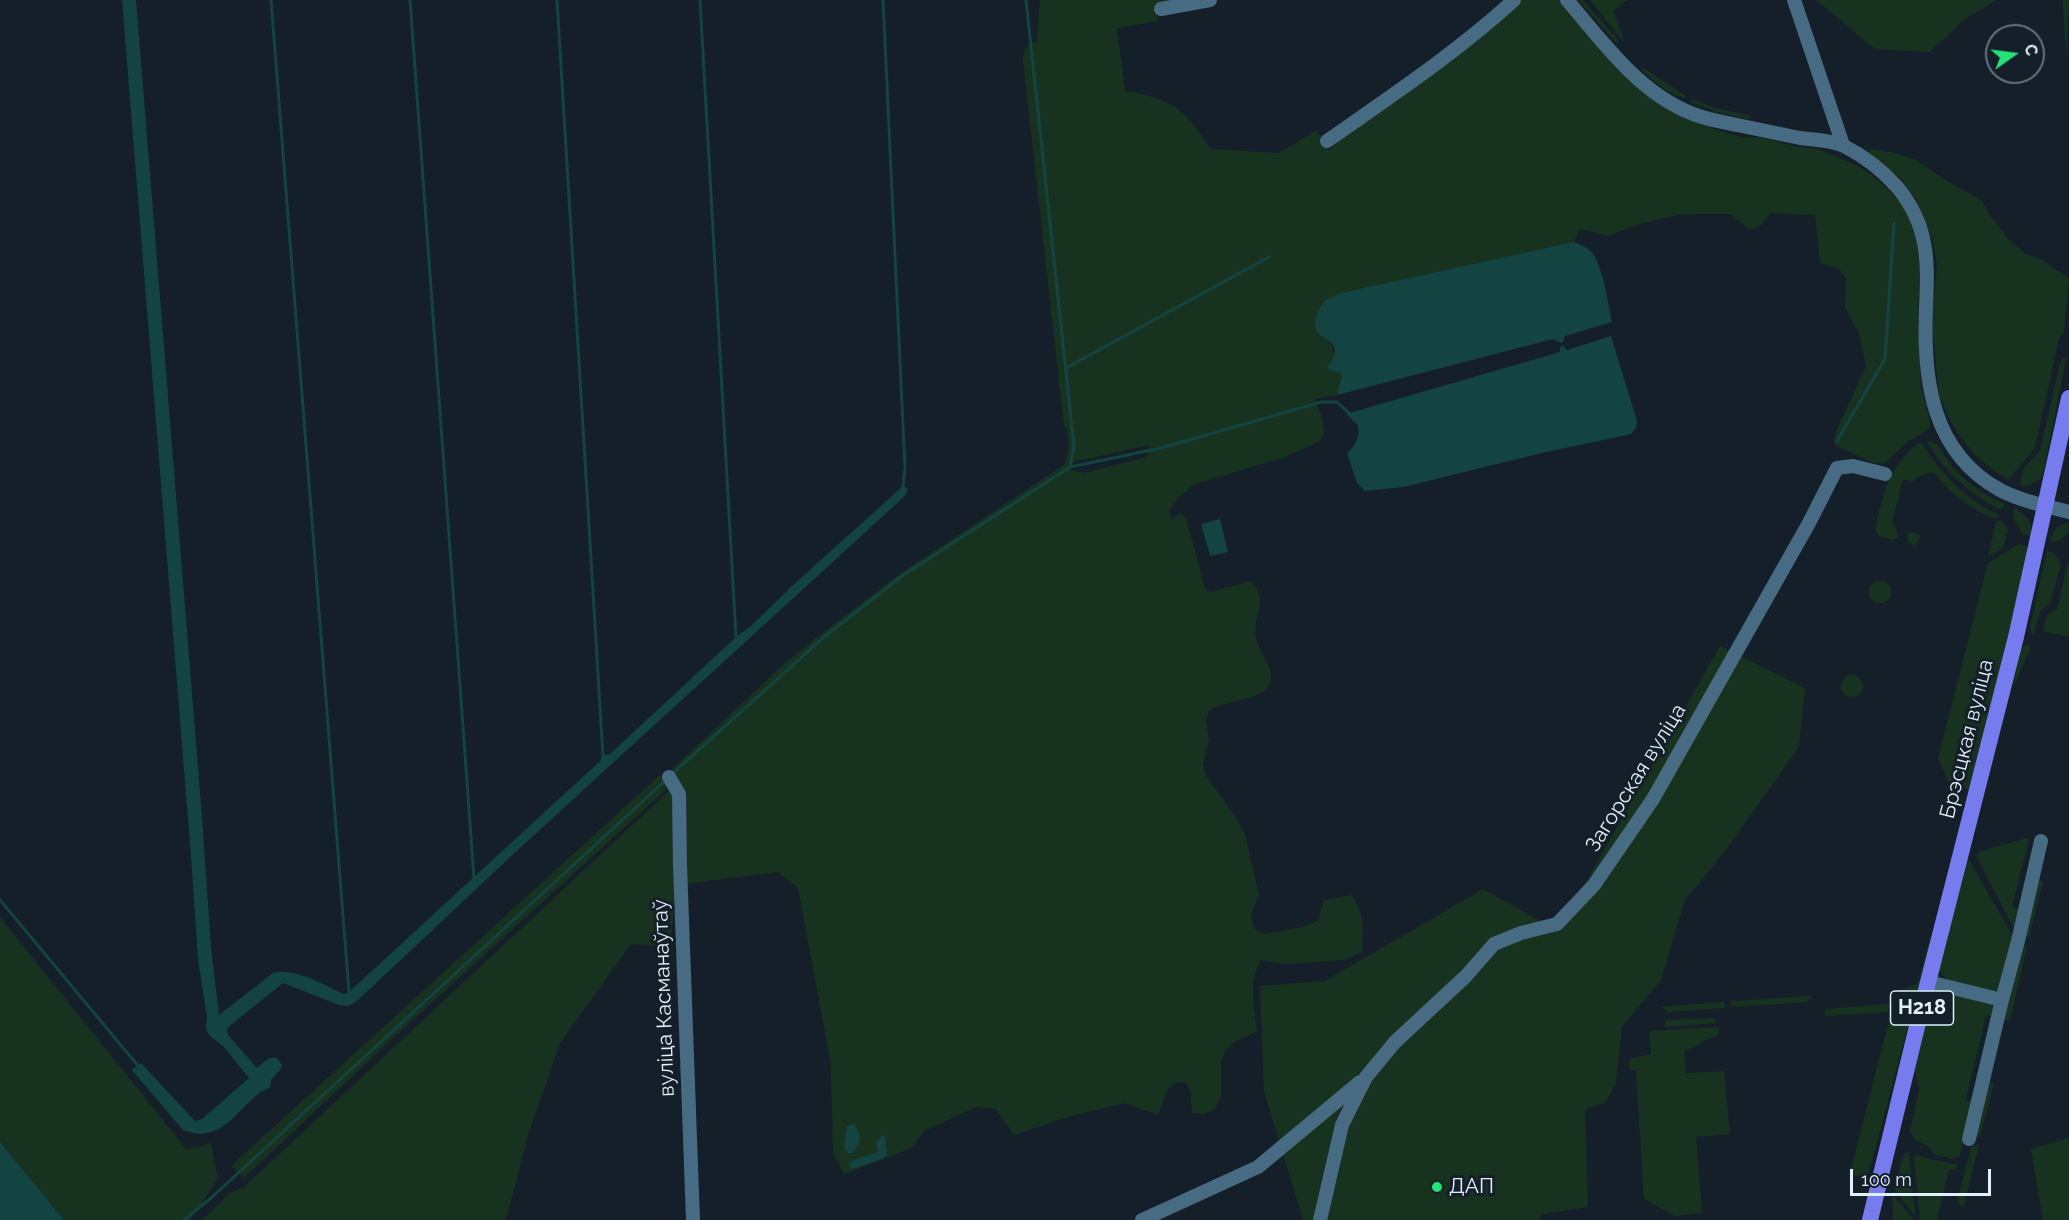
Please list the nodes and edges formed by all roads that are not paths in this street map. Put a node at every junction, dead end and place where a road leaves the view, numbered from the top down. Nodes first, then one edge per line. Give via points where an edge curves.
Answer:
1 (1210, 0) edge
2 (1514, 0) edge
3 (1567, 0) edge
4 (1794, 0) edge
5 (1161, 9) dead end
6 (1327, 141) dead end
7 (1842, 145) junction
8 (2069, 398) edge
9 (1885, 474) dead end
10 (2046, 506) junction
11 (2069, 512) edge
12 (669, 777) dead end
13 (2041, 841) dead end
14 (1929, 982) junction
15 (2002, 1000) junction
16 (1366, 1077) junction
17 (1969, 1139) dead end
18 (693, 1220) edge
19 (1142, 1220) edge
20 (1320, 1220) edge
21 (1870, 1220) edge

1 - 5 street
2 - 6 street via 1436,65
3 - 7 street via 1624,66 1678,107 1702,117
4 - 7 street
7 - 10 street via 1869,161 1897,188 1915,213 1925,241 1928,378 1944,435 1981,477 2009,494
8 - 10 main road, Брэсцкая вуліца / Н218
9 - 16 street, Загорская вуліца via 1853,466 1837,468 1653,799 1594,885 1557,924 1494,944 1466,976 1395,1042
10 - 11 street
10 - 14 main road, Брэсцкая вуліца / Н218
12 - 18 street, вуліца Касманаўтаў via 679,794
13 - 15 street
14 - 15 street
14 - 21 main road, Брэсцкая вуліца / Н218
15 - 17 street
16 - 19 street, Загорская вуліца via 1258,1167
16 - 20 street, Загорская вуліца via 1342,1125

